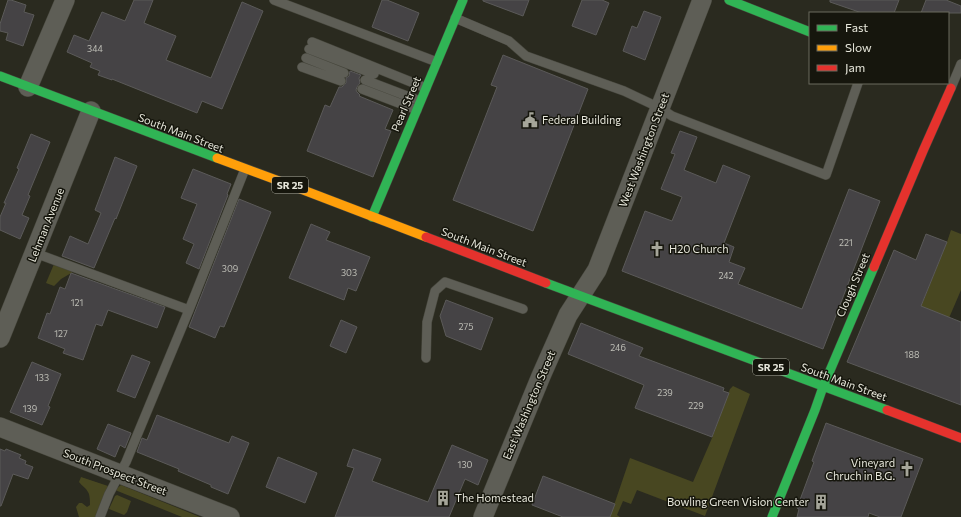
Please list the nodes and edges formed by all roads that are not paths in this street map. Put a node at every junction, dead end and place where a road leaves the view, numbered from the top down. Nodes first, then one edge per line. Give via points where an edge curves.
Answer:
1 (65, 0) edge
2 (274, 0) edge
3 (463, 0) edge
4 (702, 0) edge
5 (729, 0) edge
6 (455, 18) junction
7 (809, 32) edge
8 (311, 46) dead end
9 (437, 62) junction
10 (304, 63) dead end
11 (961, 64) edge
12 (0, 76) edge
13 (343, 77) dead end
14 (365, 80) dead end
15 (858, 84) edge
16 (28, 87) junction
17 (948, 87) junction
18 (362, 89) dead end
19 (961, 92) edge
20 (422, 98) junction
21 (653, 104) junction
22 (91, 111) junction
23 (245, 170) junction
24 (372, 217) junction
25 (35, 253) junction
26 (580, 296) junction
27 (524, 309) dead end
28 (189, 310) junction
29 (0, 338) edge
30 (426, 358) dead end
31 (823, 387) junction
32 (0, 428) edge
33 (961, 438) edge
34 (120, 474) junction
35 (100, 517) edge
36 (230, 517) edge
37 (483, 517) edge
38 (772, 517) edge

1 - 16 street
2 - 9 lane
3 - 6 main road, Pearl Street
4 - 21 street, West Washington Street
5 - 7 main road
6 - 9 main road, Pearl Street
6 - 21 lane via 509,41 526,56
8 - 20 lane
9 - 20 main road, Pearl Street
10 - 13 lane
11 - 17 lane, Clough Street
12 - 16 main road, South Main Street / SR 25
14 - 20 lane
15 - 21 lane via 826,175 672,116
16 - 22 main road, South Main Street / SR 25
17 - 19 main road
17 - 31 main road, Clough Street
18 - 20 lane
20 - 24 main road, Pearl Street
21 - 26 street, West Washington Street via 597,270
22 - 23 main road, South Main Street / SR 25
22 - 25 street, Lehman Avenue
23 - 24 main road, South Main Street / SR 25
23 - 28 lane
24 - 26 main road, South Main Street / SR 25
25 - 28 lane
25 - 29 street, Lehman Avenue
26 - 31 main road, South Main Street / SR 25
26 - 37 street, East Washington Street via 568,315 541,376
27 - 30 lane via 445,282 436,291 427,322
28 - 34 lane
31 - 33 main road, South Main Street / SR 25
31 - 38 main road, Clough Street
32 - 34 street, South Prospect Street
34 - 35 lane
34 - 36 street, South Prospect Street

